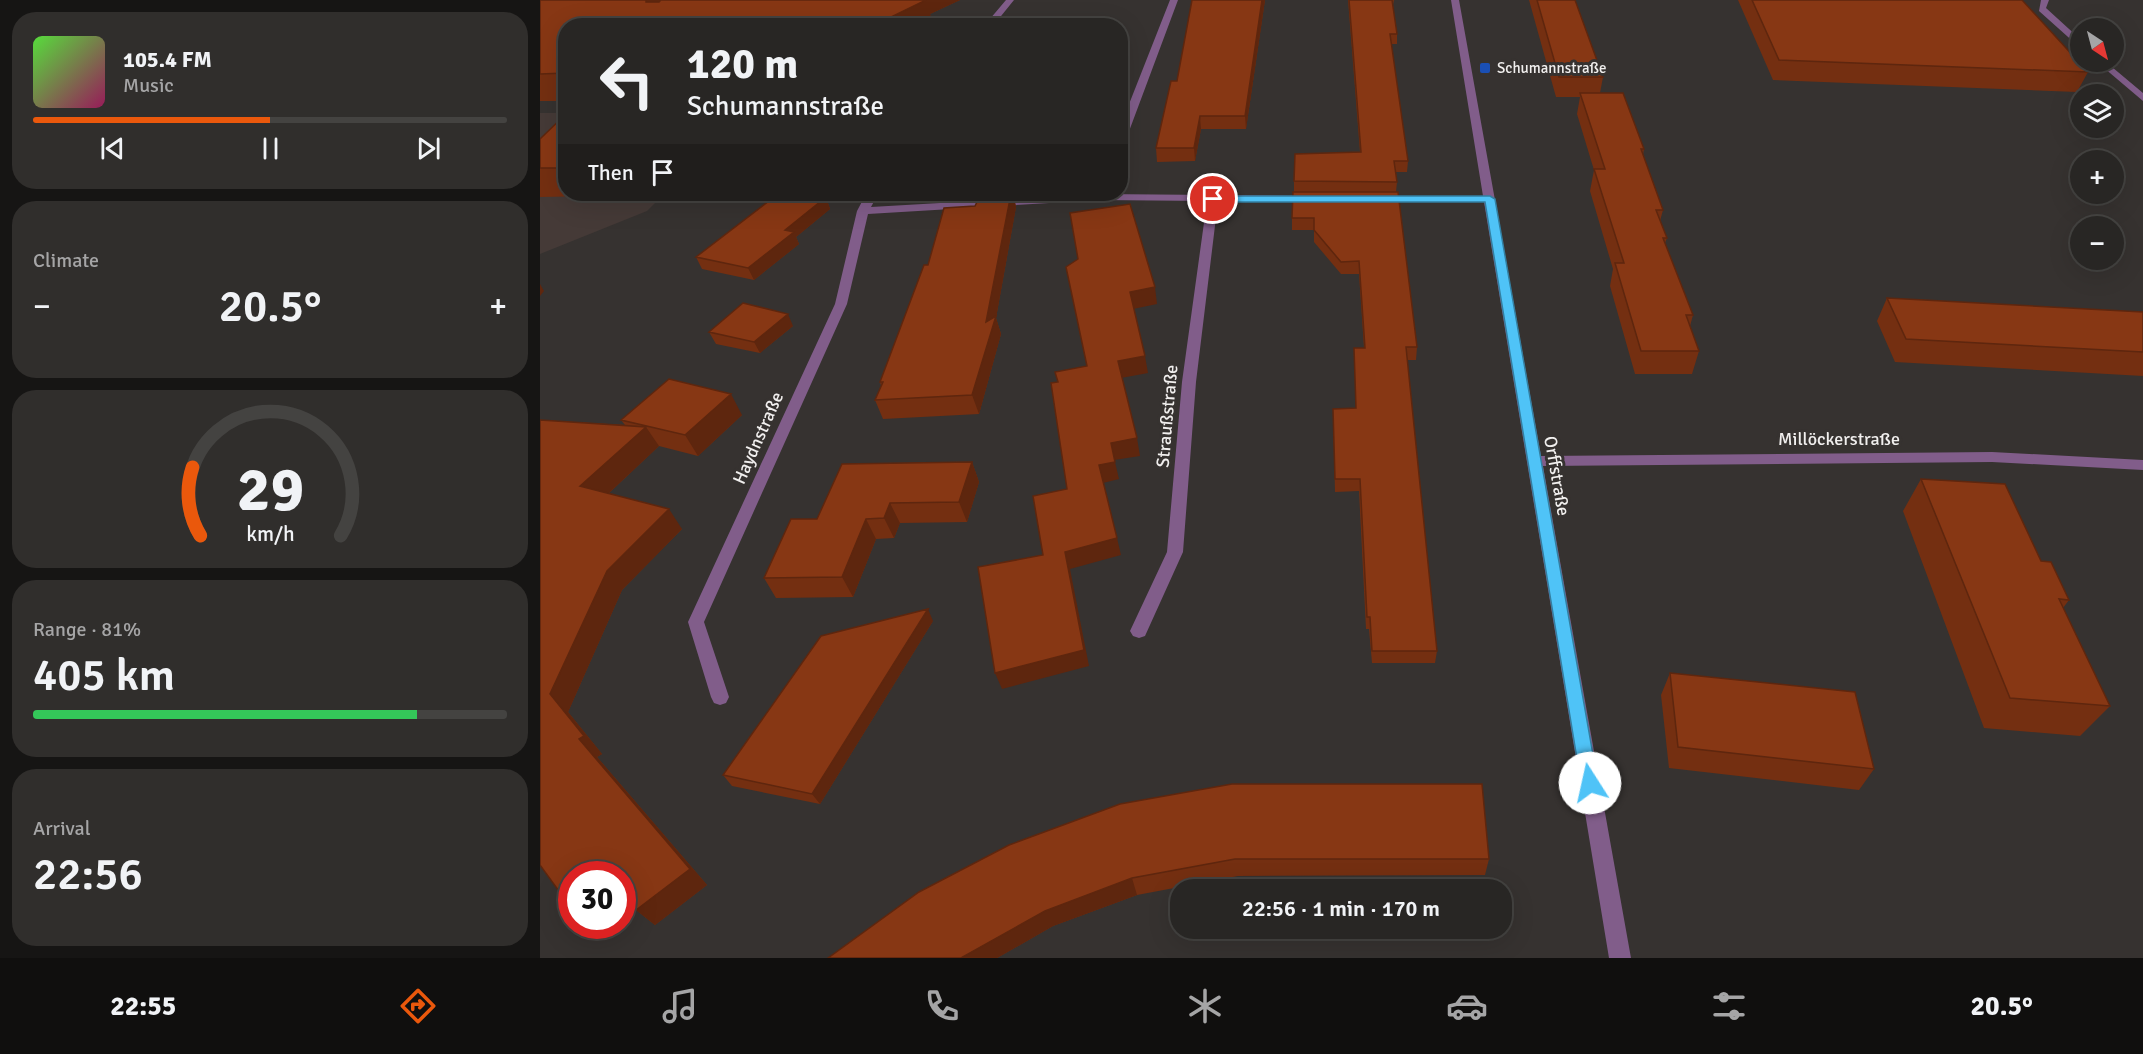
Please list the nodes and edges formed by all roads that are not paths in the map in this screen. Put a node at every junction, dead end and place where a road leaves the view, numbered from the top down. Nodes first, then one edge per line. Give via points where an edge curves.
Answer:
1 (1010, 0) edge
2 (1174, 0) edge
3 (1455, 0) edge
4 (2045, 0) edge
5 (995, 18) edge
6 (2070, 34) edge
7 (2112, 72) edge
8 (2143, 99) edge
9 (1128, 120) edge
10 (1128, 196) edge
11 (1213, 199) junction
12 (1326, 199) edge
13 (1372, 199) edge
14 (1490, 199) junction
15 (868, 201) edge
16 (1016, 201) edge
17 (863, 212) junction
18 (1534, 460) junction
19 (2143, 465) edge
20 (1139, 631) dead end
21 (720, 697) dead end
22 (1620, 958) edge

1 - 5 street
2 - 9 street
3 - 14 street, Orffstraße
4 - 6 street via 2042,9
7 - 8 street
10 - 11 street
11 - 12 street
11 - 20 street, Straußstraße via 1189,382 1175,552
13 - 14 street
14 - 18 street, Orffstraße
15 - 17 street, Haydnstraße
16 - 17 street
17 - 21 street, Haydnstraße via 841,304 696,622
18 - 19 street, Millöckerstraße via 1992,457
18 - 22 street, Orffstraße

